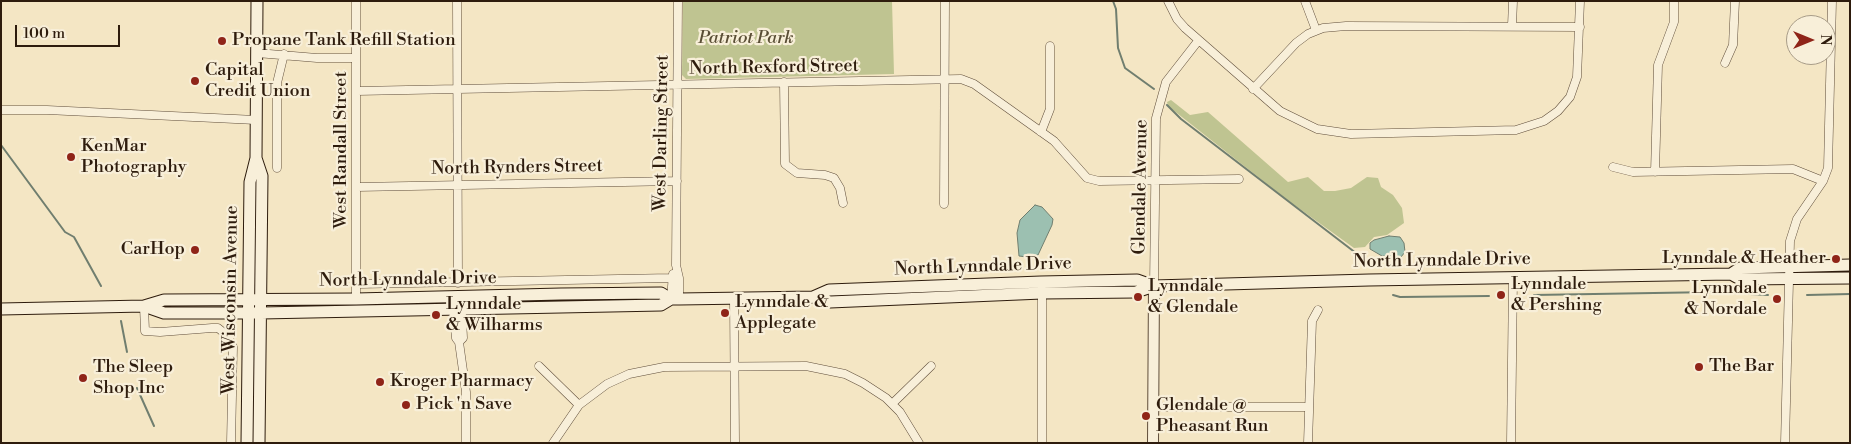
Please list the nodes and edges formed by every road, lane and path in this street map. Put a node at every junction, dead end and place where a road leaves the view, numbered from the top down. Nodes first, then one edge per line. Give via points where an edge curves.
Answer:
1 (257, 1) edge
2 (356, 1) edge
3 (457, 1) edge
4 (678, 1) edge
5 (945, 1) edge
6 (1168, 1) edge
7 (1305, 1) edge
8 (1513, 1) edge
9 (1580, 1) edge
10 (1674, 1) edge
11 (1735, 1) edge
12 (1832, 1) edge
13 (1512, 26) junction
14 (1580, 27) junction
15 (1316, 30) junction
16 (1198, 40) junction
17 (1050, 46) dead end
18 (257, 52) junction
19 (284, 54) junction
20 (356, 58) junction
21 (1724, 63) dead end
22 (945, 79) junction
23 (784, 82) junction
24 (677, 85) junction
25 (1253, 89) junction
26 (458, 90) junction
27 (357, 91) junction
28 (1, 110) edge
29 (256, 120) junction
30 (1041, 132) junction
31 (256, 158) junction
32 (1613, 167) dead end
33 (276, 168) dead end
34 (1654, 172) junction
35 (1239, 179) dead end
36 (677, 181) junction
37 (1155, 181) junction
38 (1823, 181) junction
39 (457, 184) junction
40 (358, 186) junction
41 (843, 203) dead end
42 (944, 204) dead end
43 (1850, 265) edge
44 (676, 266) junction
45 (1789, 266) junction
46 (1731, 274) junction
47 (671, 278) junction
48 (1513, 278) junction
49 (1850, 278) edge
50 (1789, 280) junction
51 (458, 283) junction
52 (357, 284) junction
53 (1154, 286) junction
54 (1041, 287) junction
55 (456, 297) junction
56 (734, 298) junction
57 (675, 299) junction
58 (248, 300) junction
59 (261, 300) junction
60 (356, 300) junction
61 (144, 306) junction
62 (1, 309) edge
63 (457, 309) junction
64 (1318, 310) dead end
65 (247, 313) junction
66 (260, 313) junction
67 (539, 366) dead end
68 (931, 366) dead end
69 (735, 367) junction
70 (893, 403) junction
71 (578, 405) junction
72 (1153, 407) junction
73 (1309, 407) junction
74 (231, 443) edge
75 (247, 443) edge
76 (260, 443) edge
77 (466, 443) edge
78 (552, 443) edge
79 (735, 443) edge
80 (919, 443) edge
81 (1042, 443) edge
82 (1153, 443) edge
83 (1308, 443) edge
84 (1511, 443) edge
85 (1785, 443) edge

1 - 18 main road, West Wisconsin Avenue
2 - 20 street, West Randall Street
3 - 26 street
4 - 24 street, West Darling Street
5 - 22 street
6 - 16 street via 1177,19
7 - 15 street
8 - 13 street
9 - 14 street
10 - 34 street via 1672,27 1658,65
11 - 21 street via 1733,45
12 - 38 street via 1829,150
13 - 14 street
13 - 15 street via 1346,26
14 - 25 street via 1579,69 1570,97 1544,122 1516,130 1328,132 1292,119
15 - 25 street via 1296,42
16 - 25 street
16 - 37 street, Glendale Avenue via 1175,67 1162,93 1156,126
17 - 30 street via 1050,109
18 - 19 street
18 - 29 main road, West Wisconsin Avenue
19 - 20 street
19 - 33 street via 277,83
20 - 27 street, West Randall Street
22 - 23 street, North Rexford Street
22 - 30 street, North Rexford Street via 961,79 974,84
22 - 42 street
23 - 24 street, North Rexford Street
23 - 41 street via 784,158 787,167 797,173 834,178
24 - 26 street, North Rexford Street
24 - 36 street, West Darling Street
26 - 27 street, North Rexford Street
26 - 39 street
27 - 40 street, West Randall Street
28 - 29 street
29 - 31 main road, West Wisconsin Avenue
30 - 37 street, North Rexford Street via 1060,146 1087,178
31 - 58 main road, West Wisconsin Avenue via 250,175
31 - 59 main road, West Wisconsin Avenue via 262,176
32 - 34 street
34 - 38 street via 1794,169
35 - 37 street, North Rexford Street
36 - 39 street, North Rynders Street
36 - 44 street, West Darling Street
37 - 53 street, Glendale Avenue
38 - 45 street via 1797,219 1790,241
39 - 40 street, North Rynders Street
39 - 51 street
40 - 52 street, West Randall Street
43 - 45 main road, North Lynndale Drive
44 - 47 street, West Darling Street
44 - 57 street, West Darling Street via 679,278
45 - 46 main road, North Lynndale Drive via 1740,268
45 - 50 street
46 - 48 main road, North Lynndale Drive
46 - 50 main road, North Lynndale Drive via 1740,279
47 - 51 street
47 - 57 street, West Darling Street
48 - 53 main road, North Lynndale Drive
48 - 84 street
49 - 50 main road, North Lynndale Drive
50 - 85 street
51 - 52 street
52 - 60 street, West Randall Street
53 - 54 main road, North Lynndale Drive via 1136,292
53 - 72 street
54 - 56 main road, North Lynndale Drive via 830,302 813,298
54 - 81 street
55 - 57 main road, North Lynndale Drive via 661,294
55 - 60 main road, North Lynndale Drive
55 - 63 street
56 - 57 main road, North Lynndale Drive
56 - 69 street
57 - 63 main road, North Lynndale Drive via 662,305
58 - 59 main road, North Lynndale Drive
58 - 61 main road, North Lynndale Drive via 164,300
58 - 65 main road, West Wisconsin Avenue
59 - 60 main road, North Lynndale Drive
59 - 66 main road, West Wisconsin Avenue
61 - 62 main road, North Lynndale Drive
61 - 65 main road, North Lynndale Drive via 164,312
61 - 74 street via 145,331 218,328 228,336 233,347
63 - 66 main road, North Lynndale Drive
63 - 77 street via 463,338 459,342 466,392
64 - 73 street via 1312,321
65 - 66 main road, North Lynndale Drive
65 - 75 main road, West Wisconsin Avenue
66 - 76 main road, West Wisconsin Avenue
67 - 71 street
68 - 70 street
69 - 70 street via 806,366 833,370 863,383
69 - 71 street via 664,367 640,371 606,384
69 - 79 street
70 - 80 street
71 - 78 street
72 - 73 street
72 - 82 street
73 - 83 street

